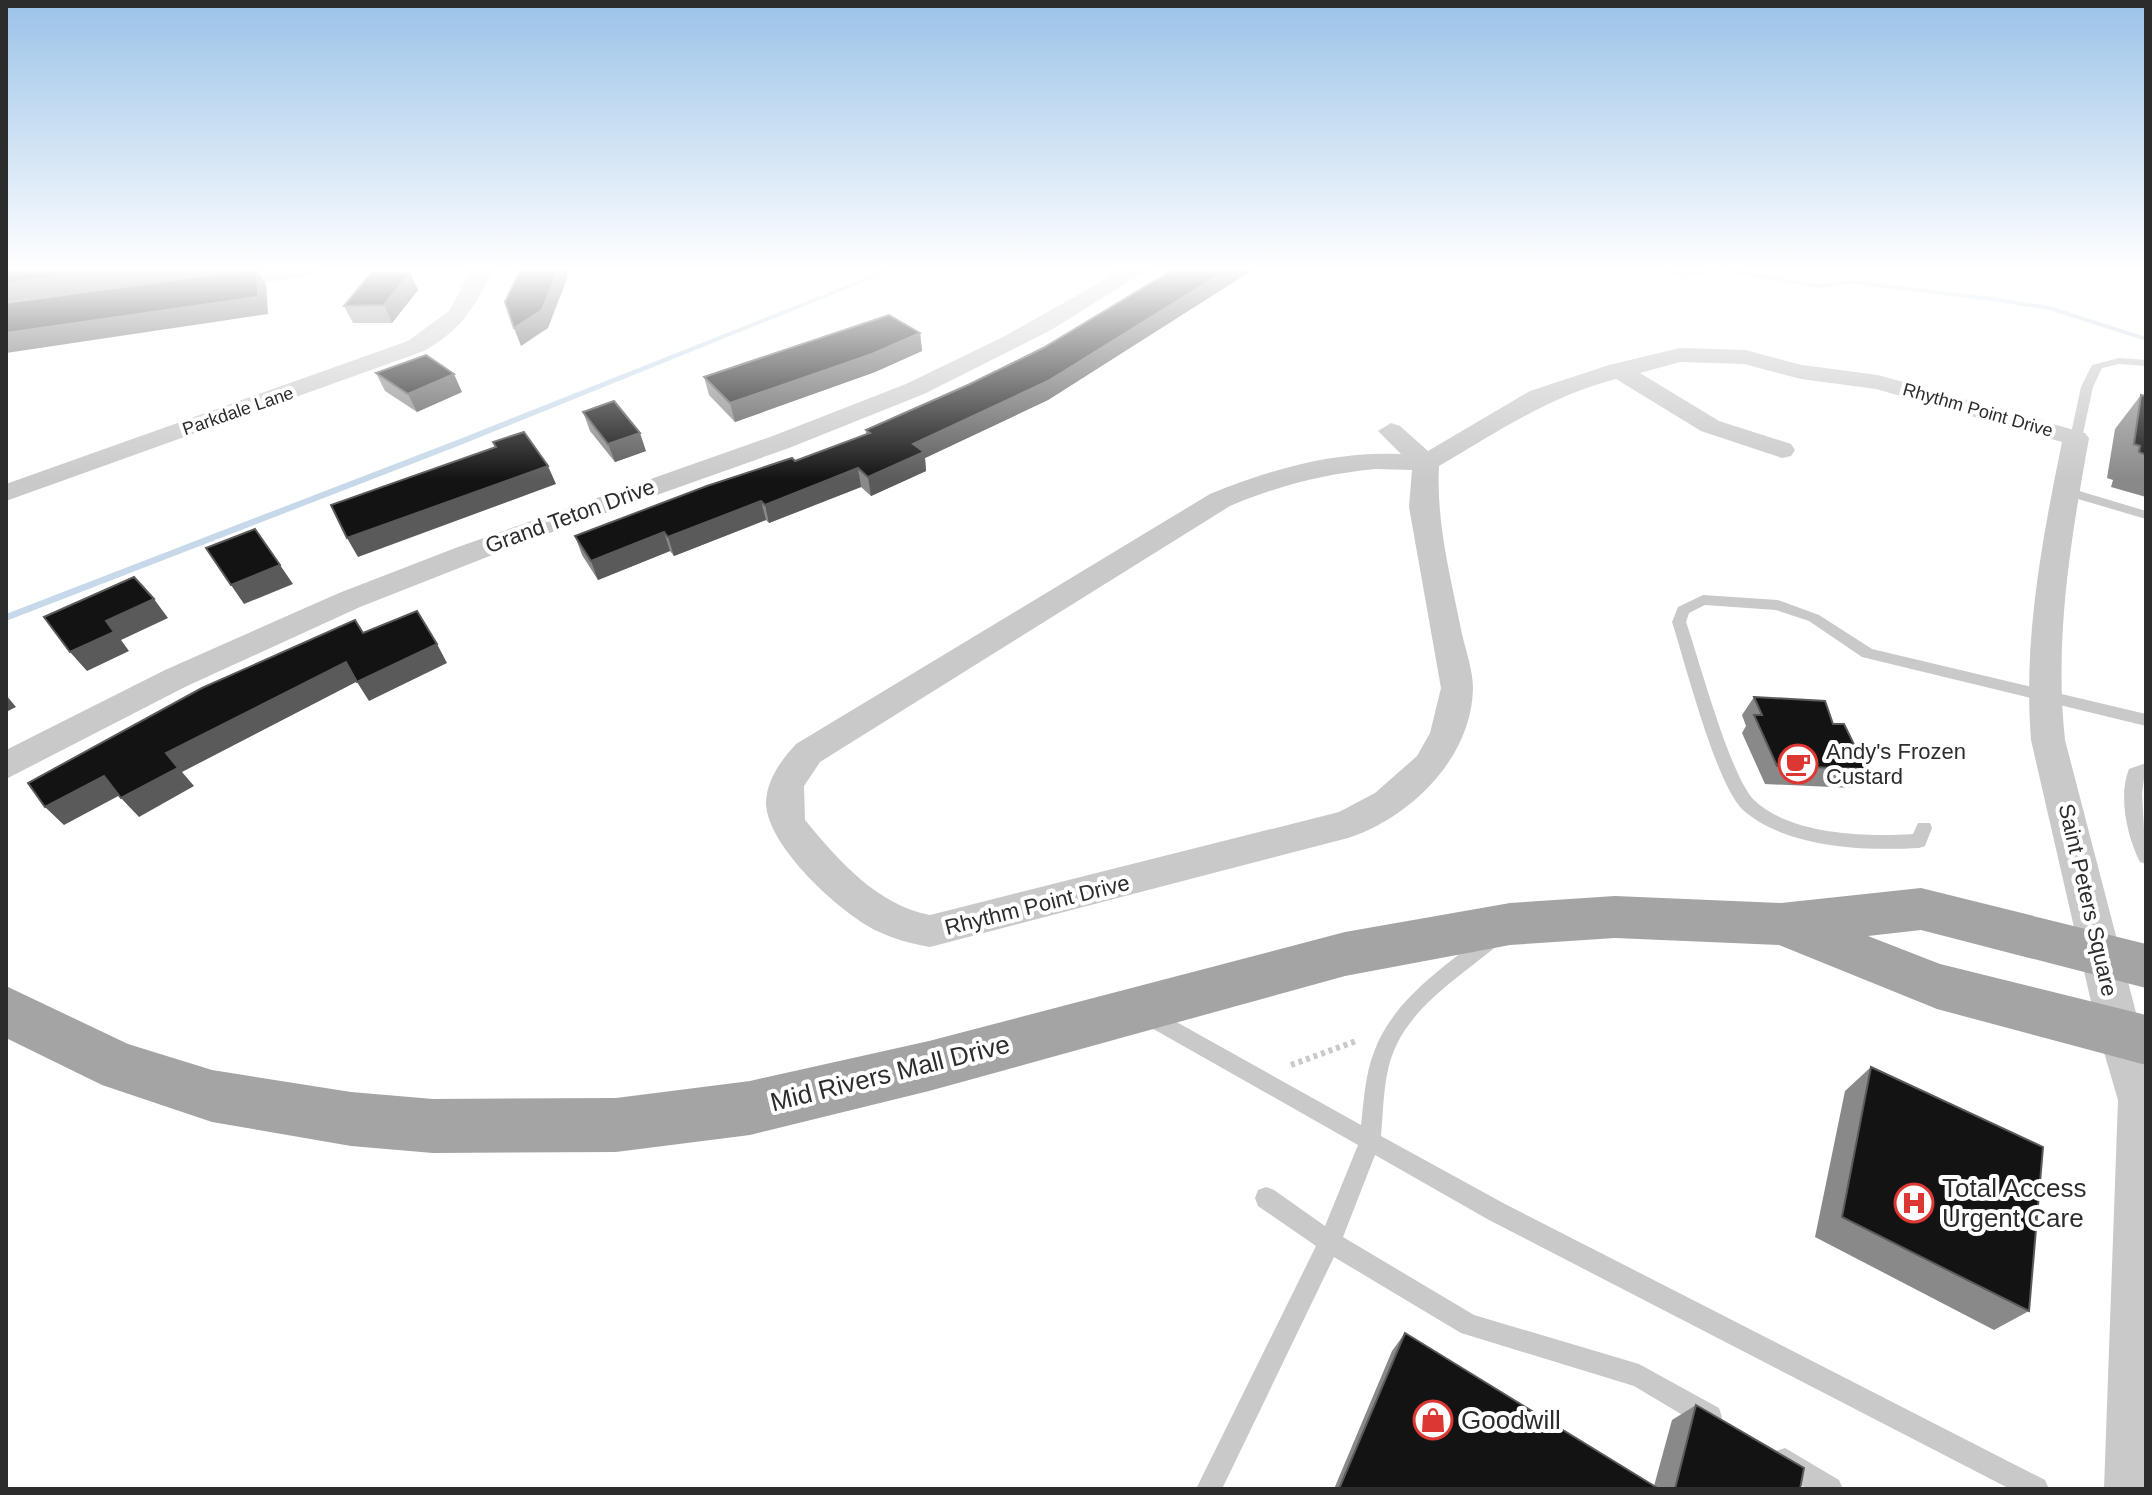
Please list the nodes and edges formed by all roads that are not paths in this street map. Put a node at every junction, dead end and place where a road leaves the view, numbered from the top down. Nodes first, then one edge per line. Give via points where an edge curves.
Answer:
1 (425, 341) edge
2 (1011, 341) edge
3 (1625, 359) junction
4 (2146, 363) edge
5 (1391, 431) dead end
6 (2076, 438) junction
7 (1782, 450) dead end
8 (1426, 463) junction
9 (2066, 491) junction
10 (6, 493) edge
11 (2146, 515) edge
12 (2041, 692) junction
13 (2146, 720) edge
14 (6, 766) edge
15 (2146, 769) edge
16 (1924, 828) dead end
17 (2146, 857) edge
18 (1510, 924) junction
19 (1781, 924) junction
20 (2123, 958) edge
21 (1137, 1009) junction
22 (6, 1010) edge
23 (2132, 1036) edge
24 (1370, 1141) junction
25 (1266, 1198) dead end
26 (1330, 1242) junction
27 (1732, 1430) edge
28 (1759, 1445) edge
29 (1209, 1489) edge
30 (1830, 1489) edge
31 (2036, 1489) edge
32 (2131, 1489) edge

1 - 10 street, Parkdale Lane
2 - 14 street, Grand Teton Drive via 881,403 320,611 129,699
3 - 6 street, Rhythm Point Drive via 1745,357 1801,372 1890,385
3 - 7 street via 1723,432
3 - 8 street, Rhythm Point Drive via 1527,402
4 - 6 lane, Saint Peters Square via 2098,365 2087,387
5 - 8 street
6 - 9 street, Saint Peters Square
8 - 8 street, Rhythm Point Drive via 1366,461 1315,468 1257,484 1201,511 808,753 784,789 789,826 869,909 902,927 930,931 1325,831 1369,814 1429,765 1447,733 1456,701 1456,677 1423,507
9 - 11 lane
9 - 12 street, Saint Peters Square
12 - 13 lane
12 - 16 lane via 1867,653 1814,618 1778,605 1703,600 1683,610 1679,622 1746,803 1785,826 1833,836 1919,841
12 - 20 street, Saint Peters Square via 2048,740
15 - 17 lane via 2135,773 2133,798
18 - 19 main road, Mid Rivers Mall Drive via 1615,917
18 - 21 main road, Mid Rivers Mall Drive via 1345,954
18 - 24 lane via 1423,997 1394,1029 1377,1081
19 - 20 main road, Mid Rivers Mall Drive via 1921,909
19 - 23 main road, Mid Rivers Mall Drive via 1937,986
20 - 23 street, Saint Peters Square
21 - 22 main road, Mid Rivers Mall Drive via 750,1108 616,1125 511,1126 351,1119 212,1096 121,1067
21 - 24 lane
23 - 32 street, Saint Peters Square via 2140,1100
24 - 26 lane
24 - 31 lane via 1497,1212
25 - 26 lane
26 - 27 lane via 1469,1325 1639,1376
26 - 29 lane
28 - 30 lane

